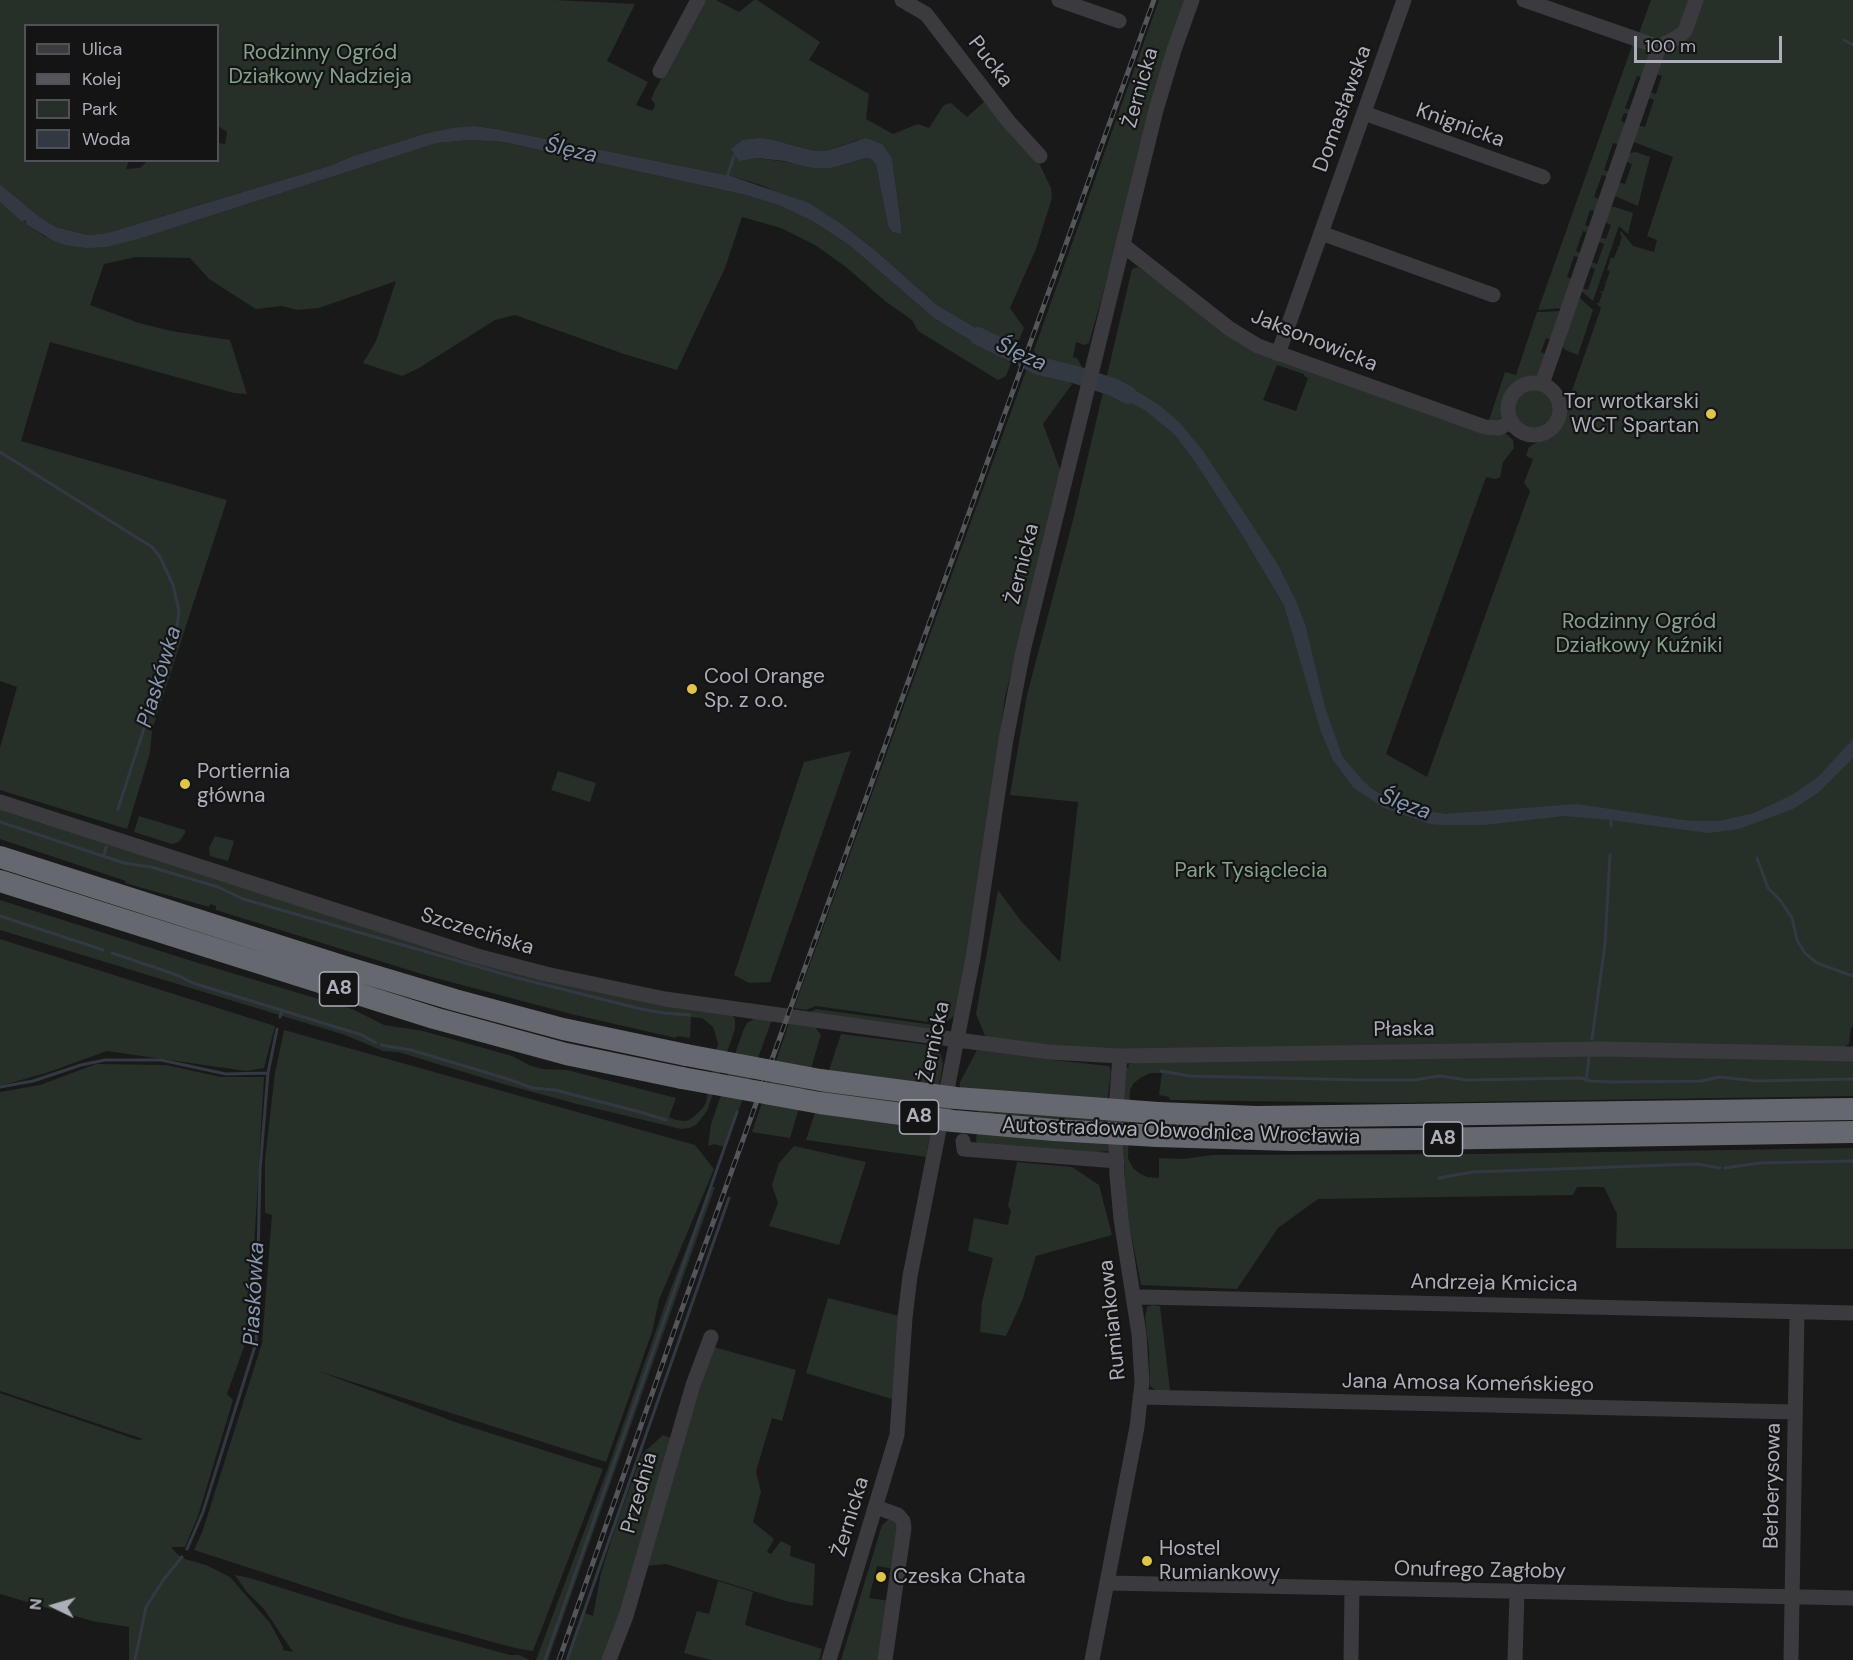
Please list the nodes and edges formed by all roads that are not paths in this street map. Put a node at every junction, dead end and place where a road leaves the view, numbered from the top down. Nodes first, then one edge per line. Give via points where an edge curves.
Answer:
1 (698, 0) edge
2 (902, 0) edge
3 (1059, 0) edge
4 (1192, 0) edge
5 (1404, 0) edge
6 (1524, 0) edge
7 (1696, 0) edge
8 (929, 7) edge
9 (1119, 21) dead end
10 (1659, 47) junction
11 (660, 71) dead end
12 (1364, 113) junction
13 (1040, 156) dead end
14 (1543, 177) dead end
15 (1321, 233) junction
16 (1123, 245) junction
17 (1493, 295) dead end
18 (1278, 354) junction
19 (1542, 384) junction
20 (1511, 422) junction
21 (0, 802) edge
22 (0, 857) edge
23 (0, 882) edge
24 (958, 1040) junction
25 (1853, 1054) edge
26 (1120, 1056) junction
27 (1853, 1109) edge
28 (1853, 1132) edge
29 (963, 1145) dead end
30 (1117, 1161) junction
31 (1134, 1298) junction
32 (1797, 1312) junction
33 (1853, 1313) edge
34 (711, 1337) dead end
35 (1140, 1397) junction
36 (1795, 1412) junction
37 (876, 1507) junction
38 (1107, 1584) junction
39 (1352, 1590) junction
40 (1517, 1592) junction
41 (1792, 1597) junction
42 (1853, 1598) edge
43 (609, 1660) edge
44 (829, 1660) edge
45 (885, 1660) edge
46 (1092, 1660) edge
47 (1351, 1660) edge
48 (1515, 1660) edge
49 (1791, 1660) edge

1 - 11 street
2 - 8 street, Pucka
3 - 9 street
4 - 16 street, Żernicka via 1161,93
5 - 12 street, Domasławska
6 - 10 street
7 - 10 street via 1684,31
8 - 13 street, Pucka via 1009,122
10 - 19 street
12 - 14 street, Knignicka
12 - 15 street, Domasławska
15 - 17 street
15 - 18 street, Domasławska
16 - 18 street, Jaksonowicka via 1230,329
16 - 24 street, Żernicka via 1013,697
18 - 20 street, Jaksonowicka via 1485,427 1499,428
19 - 20 street via 1525,385 1512,396
19 - 20 street via 1558,400 1556,423 1536,435 1522,432
21 - 24 street, Szczecińska via 477,956 546,974 665,999
22 - 27 highway, Autostradowa Obwodnica Wrocławia / A8, bridge via 348,968 563,1029 809,1078 944,1097 1158,1113 1279,1117
23 - 28 highway, Autostradowa Obwodnica Wrocławia / A8, bridge via 434,1018 566,1054 820,1103 1054,1130 1292,1140
24 - 26 street, Płaska via 1048,1052
24 - 37 street, Żernicka via 910,1276 897,1435
25 - 26 street, Płaska via 1498,1050
26 - 30 street, Rumiankowa via 1115,1122
29 - 30 street
30 - 31 street, Rumiankowa via 1120,1210
31 - 32 street, Andrzeja Kmicica
31 - 35 street, Rumiankowa via 1141,1362
32 - 33 street, Andrzeja Kmicica
32 - 36 street, Berberysowa
34 - 43 street, Przednia
35 - 36 street, Jana Amosa Komeńskiego
35 - 38 street, Rumiankowa
36 - 41 street, Berberysowa
37 - 44 street, Żernicka
37 - 45 street via 898,1515 904,1528
38 - 39 street, Onufrego Zagłoby
38 - 46 street, Rumiankowa
39 - 40 street, Onufrego Zagłoby
39 - 47 street
40 - 41 street, Onufrego Zagłoby
40 - 48 street
41 - 42 street, Onufrego Zagłoby
41 - 49 street, Berberysowa

